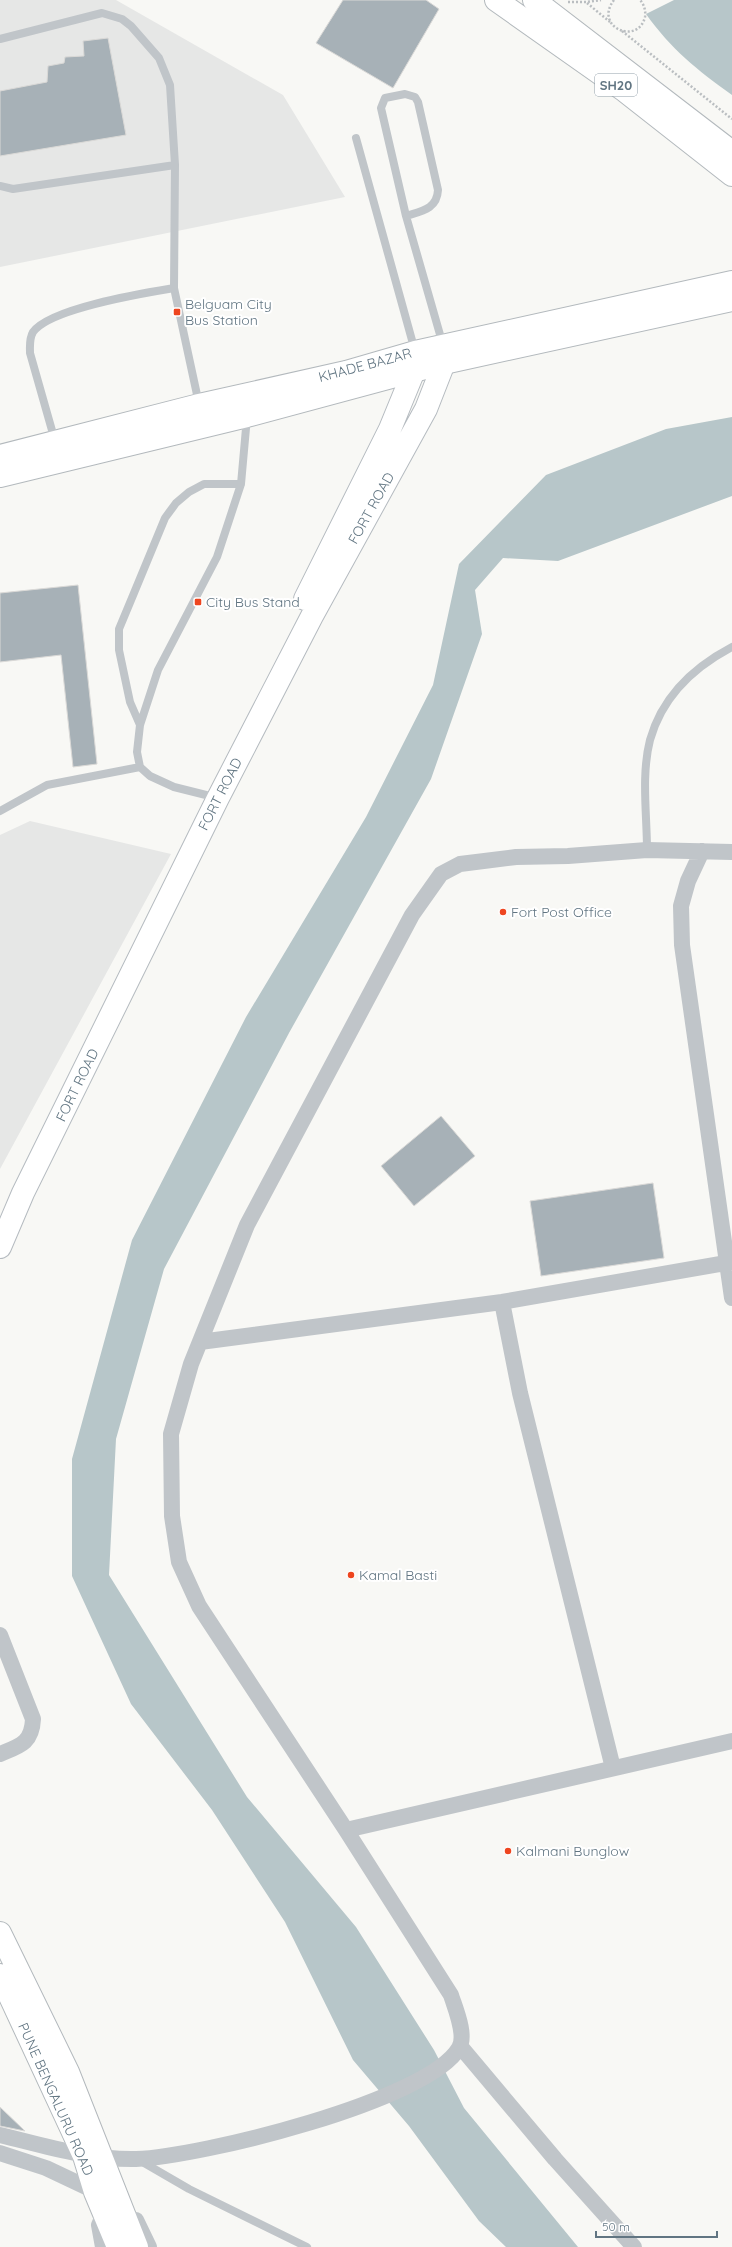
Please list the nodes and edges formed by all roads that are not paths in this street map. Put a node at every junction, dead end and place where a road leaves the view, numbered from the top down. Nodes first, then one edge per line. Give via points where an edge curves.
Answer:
1 (496, 0) edge
2 (534, 0) edge
3 (0, 39) edge
4 (356, 138) dead end
5 (732, 152) edge
6 (175, 165) junction
7 (732, 175) edge
8 (0, 186) edge
9 (406, 216) junction
10 (730, 285) edge
11 (174, 288) junction
12 (415, 352) junction
13 (444, 354) junction
14 (412, 373) junction
15 (199, 405) junction
16 (247, 416) junction
17 (56, 443) junction
18 (0, 456) edge
19 (0, 476) edge
20 (241, 484) junction
21 (732, 647) edge
22 (140, 725) junction
23 (140, 767) junction
24 (212, 797) junction
25 (0, 811) edge
26 (647, 850) junction
27 (702, 851) junction
28 (732, 852) edge
29 (0, 1217) edge
30 (0, 1247) edge
31 (730, 1263) edge
32 (732, 1298) edge
33 (502, 1302) junction
34 (200, 1342) junction
35 (0, 1635) edge
36 (732, 1741) edge
37 (0, 1754) edge
38 (613, 1768) junction
39 (346, 1830) junction
40 (0, 1933) edge
41 (0, 1975) edge
42 (460, 2046) junction
43 (0, 2135) edge
44 (0, 2153) edge
45 (93, 2156) junction
46 (136, 2159) junction
47 (95, 2192) junction
48 (111, 2207) junction
49 (120, 2241) edge
50 (149, 2247) edge
51 (307, 2247) edge
52 (634, 2247) edge

1 - 7 main road, SH20 via 625,91
2 - 5 main road, SH20
3 - 6 lane via 102,13 122,19 159,58 170,85
4 - 12 lane
6 - 8 lane via 13,189
6 - 11 lane
9 - 9 lane via 434,205 438,199 438,190 418,102 415,97 405,94 385,98 381,108
9 - 13 lane
10 - 13 main road, KHADE BAZAR
11 - 15 lane
11 - 17 lane via 107,300 64,314 44,323 33,332 29,342 30,353
12 - 13 main road, KHADE BAZAR
12 - 14 main road, FORT ROAD
12 - 15 main road, KHADE BAZAR via 346,372
13 - 14 main road
13 - 24 main road, FORT ROAD via 426,409
14 - 16 main road
14 - 24 main road, FORT ROAD via 390,429
15 - 17 main road, KHADE BAZAR
16 - 19 main road
16 - 20 lane
17 - 18 main road, KHADE BAZAR
20 - 22 lane via 217,557 158,670
20 - 22 lane via 204,484 176,503 165,518 136,586 119,629 120,650 130,702
21 - 26 lane via 710,658 685,679 666,704 650,740 646,771
22 - 23 lane via 137,752
23 - 24 lane via 150,776 174,787
23 - 25 lane via 47,785
24 - 29 main road, FORT ROAD via 44,1122
24 - 30 main road, FORT ROAD via 23,1193
26 - 27 street
26 - 34 street via 486,860 460,864 441,874 412,915 247,1225
27 - 28 street
27 - 31 street via 688,881 681,906 682,945
31 - 32 street
31 - 33 street
33 - 34 street
33 - 38 street via 520,1393
34 - 39 street via 171,1434 172,1516 179,1562 199,1606
35 - 37 street via 33,1719 33,1730 28,1739
36 - 38 street
38 - 39 street
39 - 42 street via 451,1995 461,2023
40 - 45 main road via 68,2072
41 - 45 main road, PUNE BENGALURU ROAD
42 - 46 street via 450,2059 416,2082 356,2108 202,2150
42 - 52 street via 554,2159
43 - 45 street
44 - 47 street via 46,2168
45 - 46 street
45 - 47 main road, PUNE BENGALURU ROAD
45 - 48 main road
46 - 51 lane via 189,2189
47 - 48 main road, PUNE BENGALURU ROAD
48 - 49 main road, PUNE BENGALURU ROAD
48 - 50 street via 130,2211

